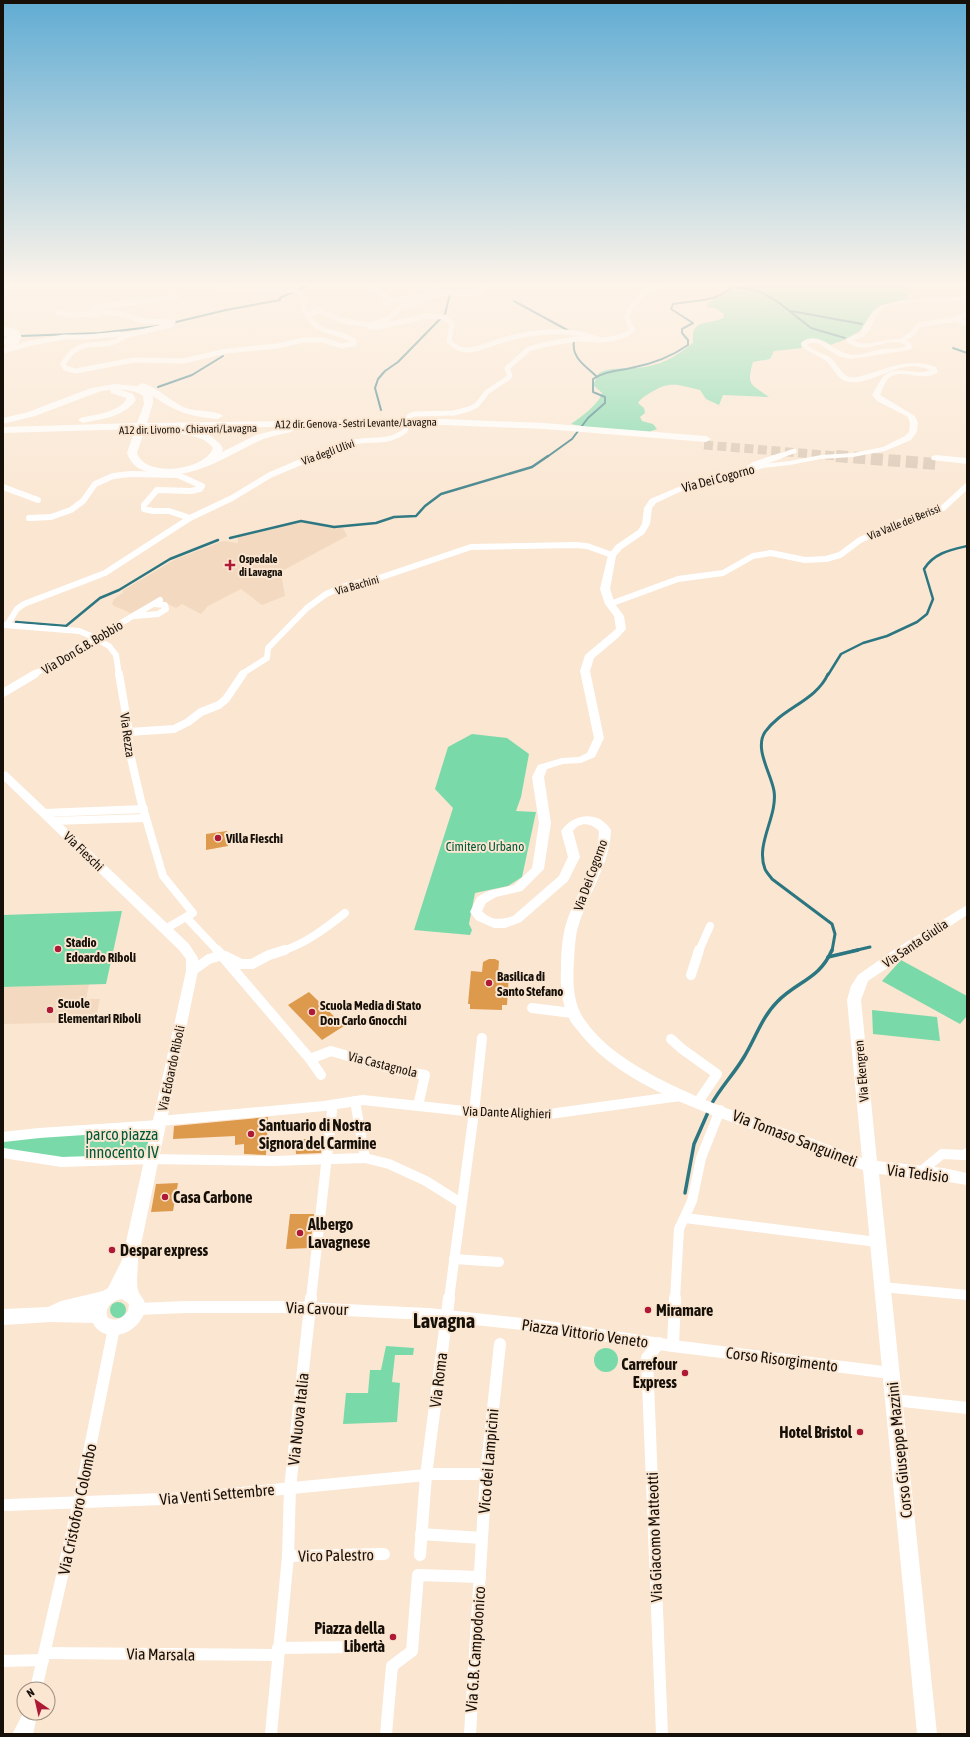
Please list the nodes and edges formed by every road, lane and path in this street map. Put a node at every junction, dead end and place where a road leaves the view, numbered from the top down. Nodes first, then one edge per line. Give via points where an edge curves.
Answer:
1 (63, 364) edge
2 (116, 364) edge
3 (512, 364) edge
4 (833, 364) edge
5 (83, 394) junction
6 (56, 404) junction
7 (398, 423) junction
8 (361, 426) junction
9 (5, 429) edge
10 (64, 431) junction
11 (705, 442) tunnel mouth
12 (794, 451) dead end
13 (967, 461) edge
14 (967, 466) edge
15 (163, 472) junction
16 (744, 472) junction
17 (967, 486) edge
18 (3, 487) edge
19 (38, 500) dead end
20 (29, 518) dead end
21 (190, 518) junction
22 (612, 555) junction
23 (160, 600) dead end
24 (153, 604) junction
25 (610, 604) junction
26 (134, 616) junction
27 (5, 625) edge
28 (96, 638) junction
29 (3, 693) edge
30 (128, 732) junction
31 (3, 774) edge
32 (144, 809) junction
33 (48, 817) junction
34 (146, 818) junction
35 (966, 912) edge
36 (345, 913) dead end
37 (186, 917) junction
38 (710, 926) dead end
39 (165, 929) junction
40 (222, 955) junction
41 (192, 971) junction
42 (691, 975) dead end
43 (864, 978) joint
44 (532, 1008) dead end
45 (572, 1013) junction
46 (482, 1038) dead end
47 (671, 1039) dead end
48 (310, 1059) junction
49 (321, 1075) dead end
50 (683, 1096) junction
51 (355, 1101) junction
52 (331, 1105) junction
53 (418, 1106) junction
54 (709, 1106) junction
55 (474, 1112) junction
56 (160, 1123) junction
57 (3, 1137) edge
58 (3, 1153) edge
59 (967, 1154) edge
60 (152, 1158) junction
61 (365, 1158) junction
62 (327, 1159) junction
63 (869, 1166) junction
64 (919, 1173) junction
65 (966, 1177) edge
66 (462, 1203) junction
67 (685, 1218) junction
68 (877, 1242) junction
69 (454, 1259) junction
70 (499, 1262) dead end
71 (882, 1287) junction
72 (116, 1295) junction
73 (967, 1296) edge
74 (311, 1306) junction
75 (138, 1309) junction
76 (51, 1314) junction
77 (98, 1316) junction
78 (446, 1316) junction
79 (3, 1317) edge
80 (495, 1322) joint
81 (114, 1328) junction
82 (658, 1343) junction
83 (500, 1344) dead end
84 (673, 1346) junction
85 (891, 1373) junction
86 (894, 1400) junction
87 (967, 1408) edge
88 (426, 1474) junction
89 (486, 1474) junction
90 (290, 1488) junction
91 (79, 1502) junction
92 (7, 1505) dead end
93 (421, 1534) junction
94 (482, 1538) junction
95 (384, 1554) dead end
96 (420, 1554) dead end
97 (288, 1556) junction
98 (480, 1577) junction
99 (357, 1647) dead end
100 (278, 1651) junction
101 (44, 1656) junction
102 (3, 1661) edge
103 (38, 1681) edge
104 (26, 1721) edge
105 (29, 1721) edge
106 (32, 1721) edge
107 (19, 1734) edge
108 (27, 1734) edge
109 (33, 1734) edge
110 (271, 1734) edge
111 (386, 1734) edge
112 (470, 1734) edge
113 (662, 1734) edge
114 (927, 1734) edge

1 - 2 street via 65,368 75,371
3 - 21 street, Via degli Ulivi via 507,368 510,376 485,393 476,406 451,412 409,416 407,429 396,438 352,442 291,465
4 - 16 street, Via Dei Cogorno via 842,376 851,380 911,365 933,368 934,372 925,375 889,375 876,395 911,416 914,423 913,432 908,438 885,449 762,466
5 - 6 highway
5 - 9 highway via 123,392 130,396 131,400 128,406 120,410 89,419
5 - 15 highway via 110,386 130,388 147,394 148,406 132,453 133,459 138,465
6 - 7 highway via 87,387 122,383 148,388 181,409 198,414
6 - 9 highway via 24,416
7 - 8 highway, A12 dir. Livorno - Chiavari/Lavagna
7 - 9 highway, A12 dir. Genova - Sestri Levante/Lavagna
7 - 11 highway via 417,422
8 - 10 highway, A12 dir. Livorno - Chiavari/Lavagna
8 - 15 highway via 267,434 203,466
9 - 10 highway, A12 dir. Livorno - Chiavari/Lavagna
10 - 15 highway via 182,432 206,437 218,448 212,458 200,465
12 - 16 street via 754,465
13 - 14 highway via 936,461
16 - 22 street, Via Dei Cogorno via 695,482 653,501 648,508 646,524 641,532
17 - 25 street, Via Valle dei Berissi via 943,508 898,523 860,540 840,555 805,560 771,553 753,556 723,573 678,580
18 - 19 street
20 - 21 street via 52,518 64,514 84,500 92,486 100,481 114,476 145,472 180,475 202,486 191,491 157,490 144,505 148,511 169,510
21 - 27 street, Via degli Ulivi via 105,573 24,604
22 - 25 street, Via Dei Cogorno via 605,589
22 - 30 street, Via Bachini via 587,546 575,545 471,547 421,566 346,586 326,594 307,608 268,648 267,658 245,672 219,705 201,712 174,729
23 - 24 street, Via Don G.B. Bobbio
24 - 26 street, Via Don G.B. Bobbio
24 - 26 street via 165,605 166,609 158,614
25 - 45 street, Via Dei Cogorno via 619,616 621,629 589,657 585,671 599,738 591,755 581,760 562,761 542,767 538,777 545,823 538,869 518,888 492,894 481,900 476,912 494,924 505,924 517,919 564,878 574,857 567,830 569,826 585,820 602,826 605,830 604,844 572,926 568,957 568,994
26 - 28 street, Via Don G.B. Bobbio
27 - 28 street, Via Rezza via 79,631
28 - 29 street, Via Don G.B. Bobbio
28 - 30 street, Via Rezza via 109,646 116,655
30 - 32 street, Via Rezza via 128,745
31 - 33 street, Via Fieschi
32 - 33 street
32 - 34 street, Via Rezza
33 - 34 street
33 - 39 street, Via Fieschi
34 - 37 street, Via Rezza via 162,876 193,913
35 - 43 street, Via Santa Giulia via 897,954
36 - 40 street via 328,927 291,948 252,964 241,964
37 - 39 street
37 - 40 street
38 - 42 street
39 - 41 street, Via Fieschi via 192,958
40 - 41 street via 209,959
40 - 48 street
41 - 56 street, Via Edoardo Riboli
43 - 63 street, Via Ekengren via 858,986 854,1000
44 - 45 street
45 - 50 street, Via Dei Cogorno via 590,1038 624,1066
46 - 55 street, Via Roma
47 - 54 street via 717,1074
48 - 49 street
48 - 53 street, Via Castagnola via 331,1051 396,1070 425,1074
50 - 54 street, Via Tomaso Sanguineti
50 - 55 street, Via Dante Alighieri via 542,1115
51 - 52 street, Via Dante Alighieri
51 - 53 street, Via Dante Alighieri
51 - 61 street
52 - 56 street, Via Dante Alighieri
52 - 62 street, Via Nuova Italia
53 - 55 street, Via Dante Alighieri
54 - 63 street, Via Tomaso Sanguineti
54 - 67 street via 692,1201
55 - 66 street, Via Roma
56 - 57 street, Via Dante Alighieri
56 - 60 street, Via Edoardo Riboli
58 - 60 street via 62,1162
59 - 64 street via 942,1154
60 - 62 street via 273,1161
60 - 72 street, Via Edoardo Riboli via 130,1259
61 - 62 street
61 - 66 street via 389,1164 426,1181
62 - 74 street, Via Nuova Italia
63 - 64 street, Via Tedisio
63 - 68 street, Corso Giuseppe Mazzini
64 - 65 street, Via Tedisio
66 - 69 street, Via Roma
67 - 68 street
67 - 84 street via 679,1229
68 - 71 street, Corso Giuseppe Mazzini
69 - 70 street
69 - 78 street, Via Roma
71 - 73 street
71 - 85 street, Corso Giuseppe Mazzini
72 - 75 street via 134,1297
72 - 76 street via 61,1308
72 - 77 street via 98,1309
74 - 75 street, Via Cavour
74 - 78 street, Via Cavour
74 - 90 street, Via Nuova Italia
75 - 81 street via 130,1322
76 - 77 street
76 - 79 street
77 - 81 street via 101,1323
78 - 80 street, Via Cavour
78 - 88 street, Via Roma
80 - 82 street, Piazza Vittorio Veneto
81 - 91 street, Via Cristoforo Colombo
82 - 84 street, Piazza Vittorio Veneto
82 - 113 street, Via Giacomo Matteotti via 647,1358
83 - 89 street, Vico dei Lampicini
84 - 85 street, Corso Risorgimento
85 - 86 street, Corso Giuseppe Mazzini
86 - 87 street
86 - 114 street, Corso Giuseppe Mazzini
88 - 89 street, Via Venti Settembre
88 - 90 street, Via Venti Settembre
88 - 93 street, Via Roma
89 - 94 street, Vico dei Lampicini
90 - 91 street, Via Venti Settembre via 189,1498
90 - 97 street, Via Nuova Italia
91 - 92 street, Via Venti Settembre
91 - 101 street, Via Cristoforo Colombo
93 - 94 street
93 - 96 street, Via Roma
94 - 98 street, Vico dei Lampicini
95 - 97 street, Vico Palestro
97 - 100 street, Via Nuova Italia
98 - 111 street, Via G.B. Campodonico via 418,1575 412,1651 392,1666
98 - 112 street, Via G.B. Campodonico
99 - 100 street, Via Marsala
100 - 101 street, Via Marsala
100 - 110 street, Via Nuova Italia
101 - 102 street, Via Marsala
101 - 103 street, Via Cristoforo Colombo
104 - 107 street
105 - 108 street
106 - 109 street

